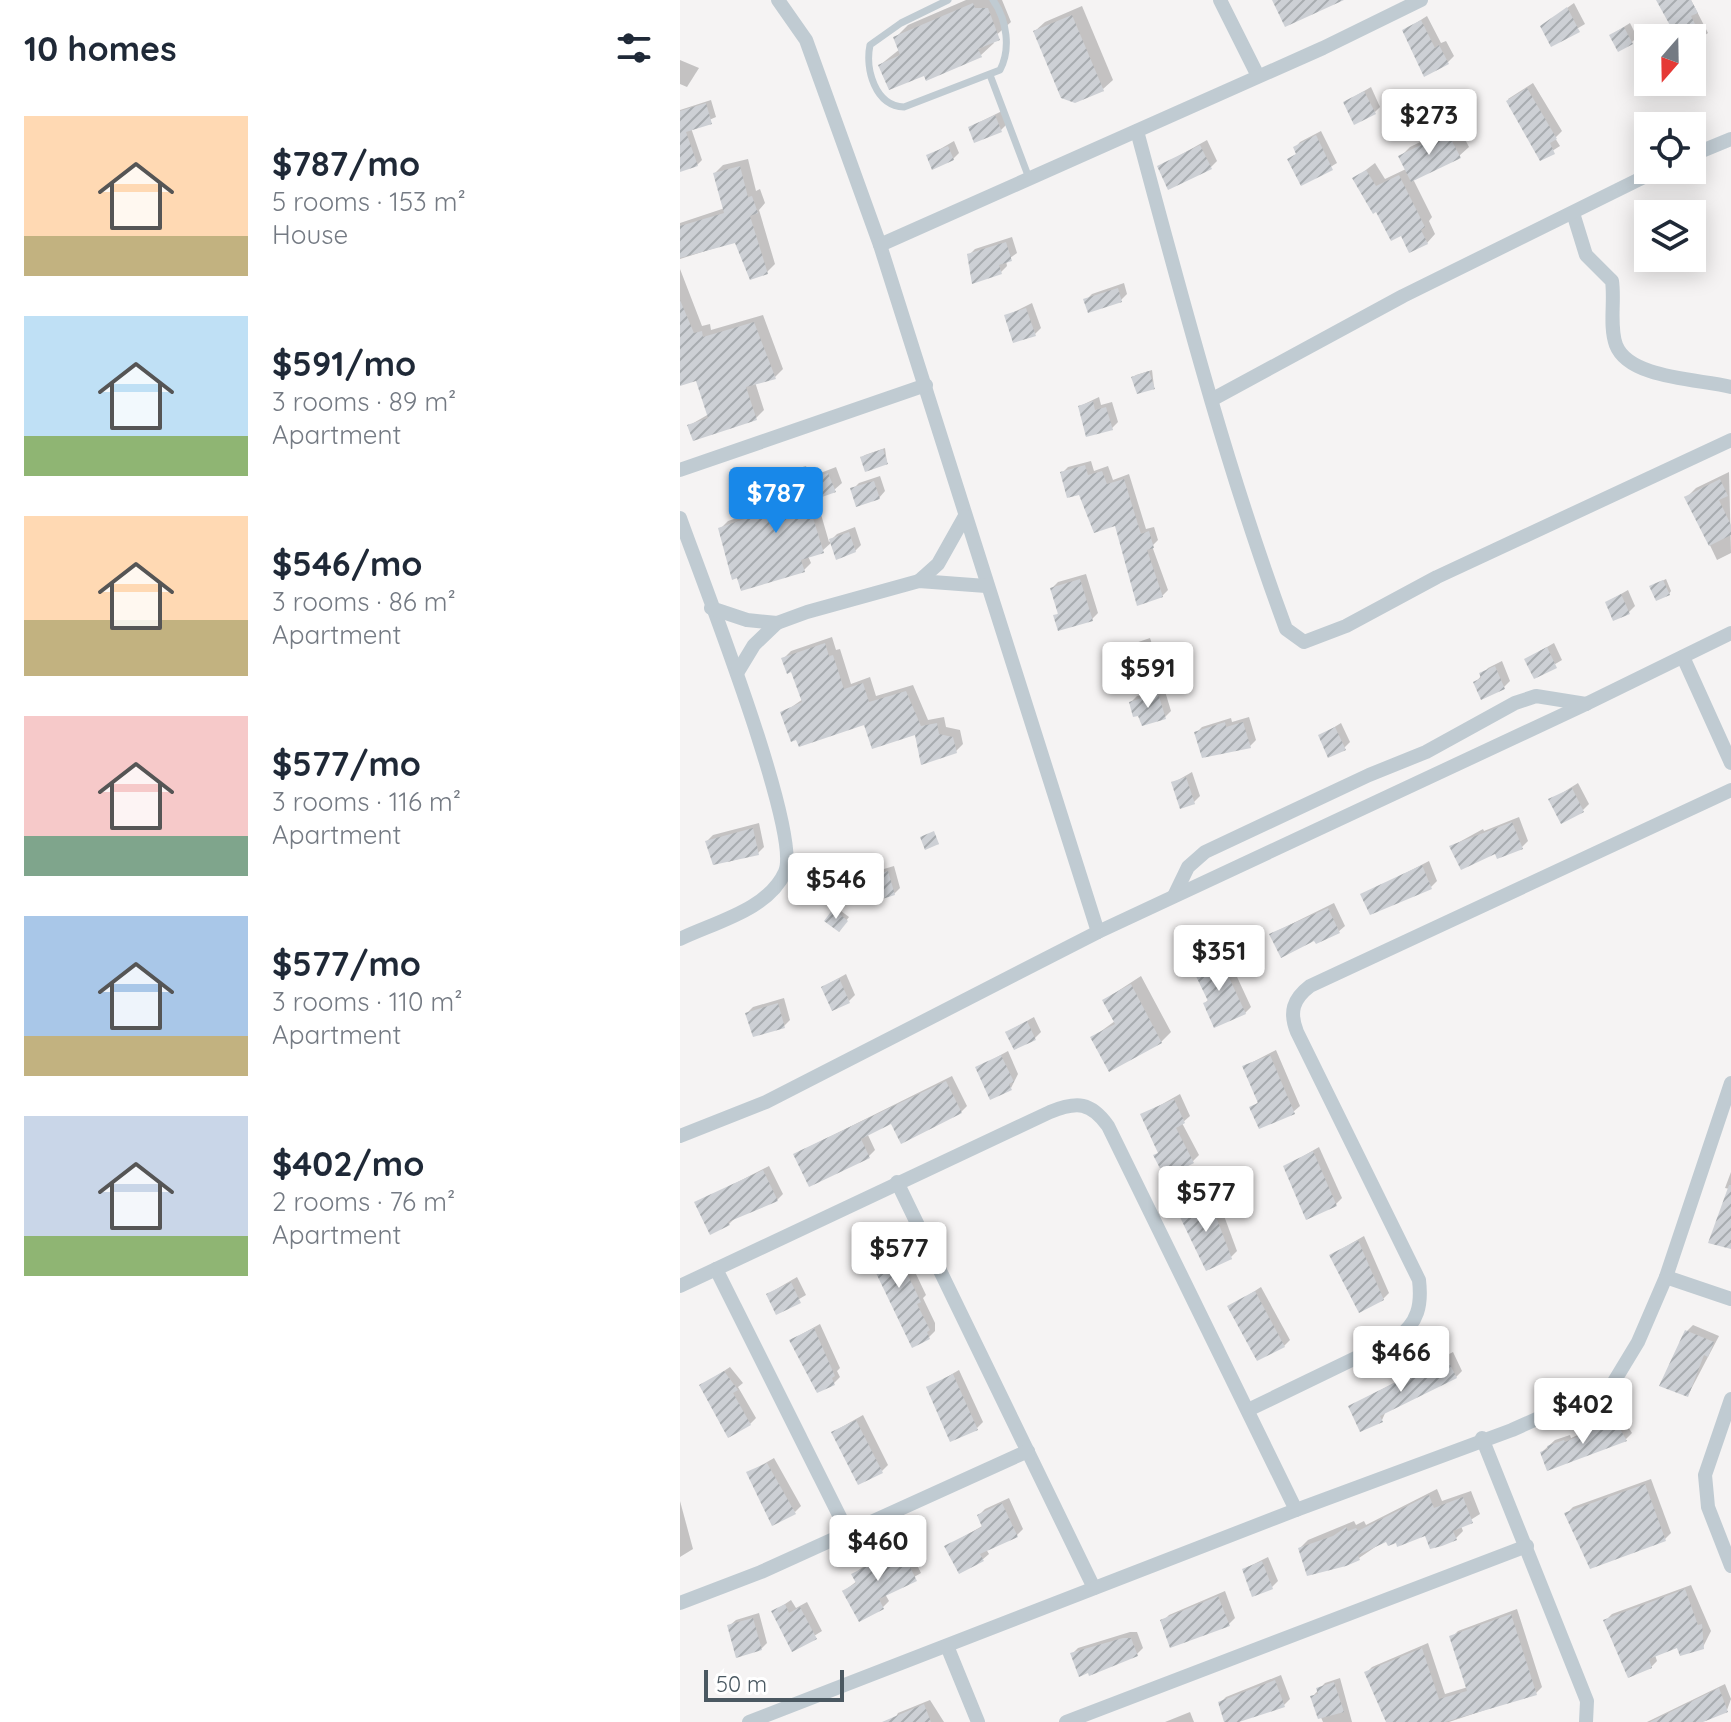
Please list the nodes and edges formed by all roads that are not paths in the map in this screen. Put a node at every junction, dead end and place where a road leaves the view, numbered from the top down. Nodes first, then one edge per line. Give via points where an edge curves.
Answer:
1 (778, 0) edge
2 (948, 0) edge
3 (993, 0) edge
4 (1220, 0) edge
5 (1421, 0) edge
6 (990, 75) junction
7 (1258, 76) junction
8 (1137, 131) junction
9 (1731, 139) edge
10 (1706, 149) edge
11 (1030, 180) junction
12 (1634, 182) edge
13 (1573, 213) junction
14 (880, 245) junction
15 (926, 385) junction
16 (1731, 387) edge
17 (1213, 399) junction
18 (1731, 440) edge
19 (680, 470) edge
20 (965, 516) junction
21 (680, 518) edge
22 (919, 581) junction
23 (986, 586) junction
24 (711, 608) junction
25 (777, 623) junction
26 (1731, 633) edge
27 (1683, 657) junction
28 (737, 673) junction
29 (1586, 704) junction
30 (1731, 763) edge
31 (1731, 790) edge
32 (1309, 803) junction
33 (1318, 829) junction
34 (1174, 896) junction
35 (1098, 932) junction
36 (680, 939) edge
37 (1731, 1083) edge
38 (1728, 1104) edge
39 (680, 1136) edge
40 (897, 1182) junction
41 (716, 1269) junction
42 (1666, 1277) junction
43 (680, 1286) edge
44 (1731, 1299) edge
45 (1731, 1399) edge
46 (1248, 1410) junction
47 (1482, 1438) junction
48 (1028, 1451) junction
49 (1296, 1510) junction
50 (848, 1533) junction
51 (1527, 1546) junction
52 (1731, 1566) edge
53 (1094, 1588) junction
54 (680, 1603) edge
55 (947, 1646) junction
56 (749, 1722) edge
57 (978, 1722) edge
58 (1066, 1722) edge
59 (1586, 1722) edge

1 - 14 street via 806,40
2 - 6 lane via 870,45 867,61 882,101 904,107
3 - 6 lane via 1005,25 1006,59
4 - 7 street
5 - 7 street
6 - 11 lane
7 - 8 street
8 - 11 street
8 - 17 street via 1179,294
9 - 10 street
11 - 14 street
12 - 13 street
13 - 16 street via 1586,255 1612,281 1615,344 1626,359 1660,374
13 - 17 street via 1403,296
14 - 15 street
15 - 19 street
15 - 20 street
17 - 18 street via 1251,535 1286,629 1304,642
20 - 22 street via 938,564
20 - 23 street
21 - 24 street
22 - 23 street
22 - 25 street
23 - 35 street
24 - 25 street
24 - 28 street
25 - 28 street via 754,645
26 - 27 street
27 - 29 street
27 - 30 street
28 - 36 street via 765,755 786,870 760,903
29 - 32 street via 1536,696 1515,703 1426,752
29 - 33 street
31 - 46 street via 1310,986 1294,1002 1297,1032 1419,1280 1421,1296 1416,1318 1397,1338
32 - 33 street
32 - 34 street via 1205,852 1188,867
33 - 34 street
34 - 35 street
35 - 39 street via 766,1102
37 - 38 street
38 - 42 street
40 - 41 street
40 - 46 street via 1050,1112 1077,1103 1088,1106 1108,1126
40 - 48 street
41 - 43 street
41 - 50 street
42 - 44 street
42 - 47 street via 1638,1342 1612,1385
45 - 52 street via 1705,1475 1708,1507
46 - 49 street
47 - 49 street
47 - 51 street
48 - 50 street
48 - 53 street
49 - 53 street
50 - 54 street
51 - 58 street
51 - 59 street via 1587,1701
53 - 55 street
55 - 56 street
55 - 57 street

